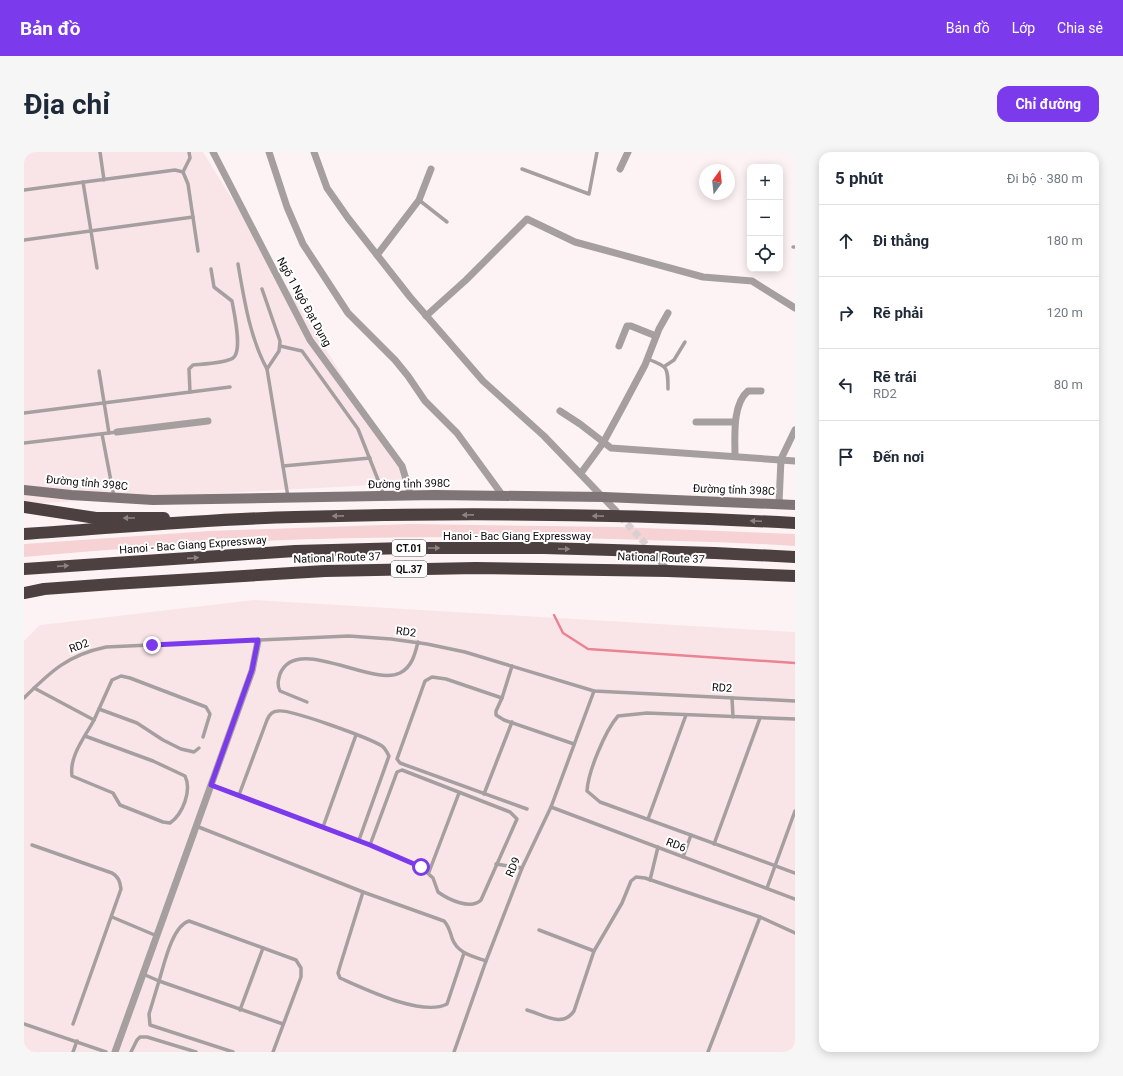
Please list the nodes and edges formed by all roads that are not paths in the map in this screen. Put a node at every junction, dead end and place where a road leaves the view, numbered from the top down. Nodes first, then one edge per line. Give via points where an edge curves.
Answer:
1 (100, 152) edge
2 (189, 152) edge
3 (213, 152) edge
4 (270, 152) edge
5 (314, 152) edge
6 (597, 152) edge
7 (628, 152) edge
8 (431, 169) dead end
9 (522, 169) dead end
10 (620, 169) dead end
11 (183, 172) junction
12 (104, 180) junction
13 (83, 182) junction
14 (24, 190) edge
15 (419, 200) junction
16 (193, 217) junction
17 (447, 222) dead end
18 (91, 231) junction
19 (24, 240) edge
20 (198, 251) dead end
21 (377, 255) junction
22 (238, 264) dead end
23 (98, 268) dead end
24 (210, 269) dead end
25 (262, 289) dead end
26 (795, 308) edge
27 (668, 312) dead end
28 (426, 316) junction
29 (656, 336) junction
30 (685, 342) dead end
31 (280, 346) junction
32 (619, 346) dead end
33 (648, 360) junction
34 (665, 366) junction
35 (267, 369) junction
36 (99, 371) dead end
37 (230, 387) dead end
38 (668, 389) dead end
39 (761, 391) dead end
40 (190, 392) junction
41 (103, 402) junction
42 (560, 411) dead end
43 (24, 413) edge
44 (208, 421) dead end
45 (696, 422) dead end
46 (735, 422) junction
47 (795, 430) edge
48 (113, 432) junction
49 (102, 434) junction
50 (24, 443) edge
51 (603, 443) junction
52 (736, 456) junction
53 (370, 458) junction
54 (781, 460) junction
55 (795, 461) edge
56 (283, 466) junction
57 (580, 473) junction
58 (24, 490) edge
59 (385, 496) junction
60 (411, 496) junction
61 (503, 496) junction
62 (604, 497) junction
63 (114, 498) junction
64 (288, 498) junction
65 (779, 504) junction
66 (795, 505) edge
67 (24, 507) edge
68 (616, 511) tunnel mouth
69 (294, 517) junction
70 (795, 523) edge
71 (24, 534) edge
72 (795, 557) edge
73 (658, 558) tunnel mouth
74 (24, 569) edge
75 (668, 571) junction
76 (795, 576) edge
77 (24, 593) edge
78 (258, 640) junction
79 (418, 642) junction
80 (512, 666) junction
81 (34, 688) junction
82 (594, 691) junction
83 (24, 698) edge
84 (502, 698) junction
85 (732, 698) junction
86 (795, 701) edge
87 (307, 702) dead end
88 (99, 709) junction
89 (686, 715) junction
90 (732, 717) junction
91 (760, 718) junction
92 (795, 719) edge
93 (94, 720) junction
94 (512, 722) junction
95 (356, 735) junction
96 (85, 736) junction
97 (203, 737) dead end
98 (574, 744) junction
99 (199, 748) dead end
100 (211, 785) junction
101 (459, 793) junction
102 (484, 794) junction
103 (239, 795) junction
104 (551, 807) junction
105 (527, 810) dead end
106 (795, 811) edge
107 (648, 819) junction
108 (196, 826) junction
109 (323, 827) junction
110 (691, 835) junction
111 (359, 840) junction
112 (714, 844) junction
113 (32, 845) dead end
114 (370, 845) junction
115 (658, 847) junction
116 (683, 857) junction
117 (496, 864) junction
118 (775, 867) junction
119 (522, 868) junction
120 (429, 872) junction
121 (795, 873) edge
122 (650, 880) junction
123 (767, 888) junction
124 (363, 892) junction
125 (795, 899) edge
126 (112, 917) junction
127 (760, 917) junction
128 (539, 930) dead end
129 (795, 932) edge
130 (157, 936) junction
131 (263, 948) junction
132 (594, 951) junction
133 (464, 953) junction
134 (486, 961) junction
135 (143, 974) junction
136 (159, 981) junction
137 (240, 1010) junction
138 (527, 1010) dead end
139 (24, 1024) edge
140 (73, 1024) dead end
141 (283, 1024) junction
142 (77, 1041) junction
143 (73, 1052) edge
144 (106, 1052) edge
145 (115, 1052) edge
146 (131, 1052) edge
147 (196, 1052) edge
148 (233, 1052) edge
149 (273, 1052) edge
150 (454, 1052) edge
151 (708, 1052) edge

1 - 12 lane
2 - 11 lane via 190,158
3 - 60 street, Ngõ 1 Ngô Đạt Dụng via 310,340 402,466
4 - 61 street via 287,207 302,244 348,313 395,360 425,401 457,433
5 - 21 street via 327,188
6 - 9 lane via 589,194
7 - 10 street
8 - 15 street
11 - 12 lane via 175,170
11 - 16 lane via 188,184
12 - 13 lane
13 - 14 lane
13 - 18 lane
15 - 17 lane
15 - 21 street
16 - 18 lane
16 - 20 lane
18 - 19 lane
18 - 23 lane
21 - 28 street
22 - 35 lane via 251,328
24 - 40 lane via 214,287 232,301 238,349 230,360 193,365 189,369
25 - 31 lane
26 - 28 street via 752,281 703,277 575,242 527,219
27 - 29 street
28 - 57 street via 483,381 544,436
29 - 32 street via 627,326
29 - 33 street
30 - 34 lane via 674,360
31 - 35 lane
31 - 53 lane via 302,351 358,429
33 - 34 lane
33 - 51 street
34 - 38 lane via 668,371
35 - 56 lane
36 - 41 lane
37 - 40 lane
39 - 46 street via 748,391 745,394
40 - 41 lane
41 - 43 lane
41 - 48 lane
42 - 51 street
44 - 48 street
45 - 46 street
46 - 52 street
47 - 54 street
48 - 49 lane
49 - 50 lane
49 - 63 lane
51 - 52 street via 620,450
51 - 57 street
52 - 54 street
53 - 56 lane
53 - 59 lane
54 - 55 street
54 - 65 street
56 - 64 lane
57 - 62 street
58 - 63 main road, Đường tỉnh 398C
59 - 60 main road, Đường tỉnh 398C
59 - 64 main road, Đường tỉnh 398C
60 - 61 main road, Đường tỉnh 398C
61 - 62 main road, Đường tỉnh 398C
62 - 65 main road, Đường tỉnh 398C
62 - 68 street
63 - 64 main road, Đường tỉnh 398C
65 - 66 main road, Đường tỉnh 398C
69 -> 67 highway via 96,518
70 -> 69 highway, Hanoi - Bac Giang Expressway via 545,514
69 - 71 highway, Hanoi - Bac Giang Expressway
74 -> 72 highway, Hanoi - Bac Giang Expressway / CT.01 via 296,551 406,548 544,548
73 - 75 street
75 - 76 highway, National Route 37 / QL.37
75 - 77 highway, National Route 37 / QL.37 via 476,568 325,571 44,589
78 - 79 lane, RD2 via 349,636
78 - 81 lane, RD2 via 106,648 86,652 66,661
78 - 100 street via 252,670
79 - 80 lane, RD2
79 - 87 lane via 413,661 406,669 390,676 312,659 287,664 278,681 280,692
80 - 82 lane, RD2
80 - 84 lane
81 - 83 lane, RD2
81 - 93 lane
82 - 85 lane, RD2
82 - 98 lane, RD9
84 - 94 lane via 496,715
84 - 102 lane via 446,679 428,679 425,681 397,757 399,763
85 - 86 lane, RD2
85 - 90 lane
88 - 93 lane
88 - 97 lane via 112,680 121,676 130,678 206,706 210,714
88 - 99 lane via 137,723 180,749 194,752
89 - 90 lane
89 - 107 lane
89 - 107 lane via 647,713 618,716 608,731 588,781 587,791 600,802
90 - 91 lane
91 - 92 lane
91 - 112 lane
93 - 96 lane
94 - 98 lane
94 - 102 lane
95 - 103 lane via 311,719 278,710 273,712 267,720
95 - 109 lane
95 - 111 lane via 382,747 389,756
96 - 96 lane via 153,761 185,776 188,788 180,814 175,820 170,823 163,822 120,805 113,793 72,776 72,763
98 - 104 lane, RD9
100 - 103 lane
100 - 108 street
101 - 114 lane via 411,772 397,772
101 - 117 lane via 515,815 517,819
101 - 120 lane
102 - 105 lane
103 - 109 lane
104 - 115 lane, RD6
104 - 119 lane, RD9
106 - 118 lane
107 - 110 lane
108 - 124 lane
108 - 130 street
109 - 111 lane
110 - 112 lane
110 - 116 lane
111 - 114 lane
112 - 118 lane
113 - 126 lane via 117,876 121,889
114 - 120 lane
115 - 116 lane, RD6
115 - 122 lane
116 - 123 lane, RD6
117 - 119 lane
117 - 120 lane via 481,900 470,905 438,892
118 - 121 lane
118 - 123 lane
119 - 134 lane, RD9
122 - 127 lane
122 - 132 lane via 636,877 631,881 622,903
123 - 125 lane, RD6
124 - 133 lane via 444,921 448,925 455,946
124 - 133 lane via 338,972 340,978 419,1007 442,1006 447,1004
126 - 130 lane
126 - 140 lane
127 - 129 lane
127 - 151 lane
128 - 132 lane
130 - 135 street
131 - 136 lane via 188,921 175,933
131 - 137 lane
131 - 141 lane via 296,960 301,968 301,977
132 - 138 lane via 570,1018 561,1020
133 - 134 lane
134 - 150 lane, RD9
135 - 136 lane
135 - 145 street
136 - 137 lane
136 - 148 lane via 149,1014 150,1025
137 - 141 lane
139 - 142 lane
141 - 149 lane
142 - 143 lane
142 - 144 lane
146 - 147 lane via 140,1037

